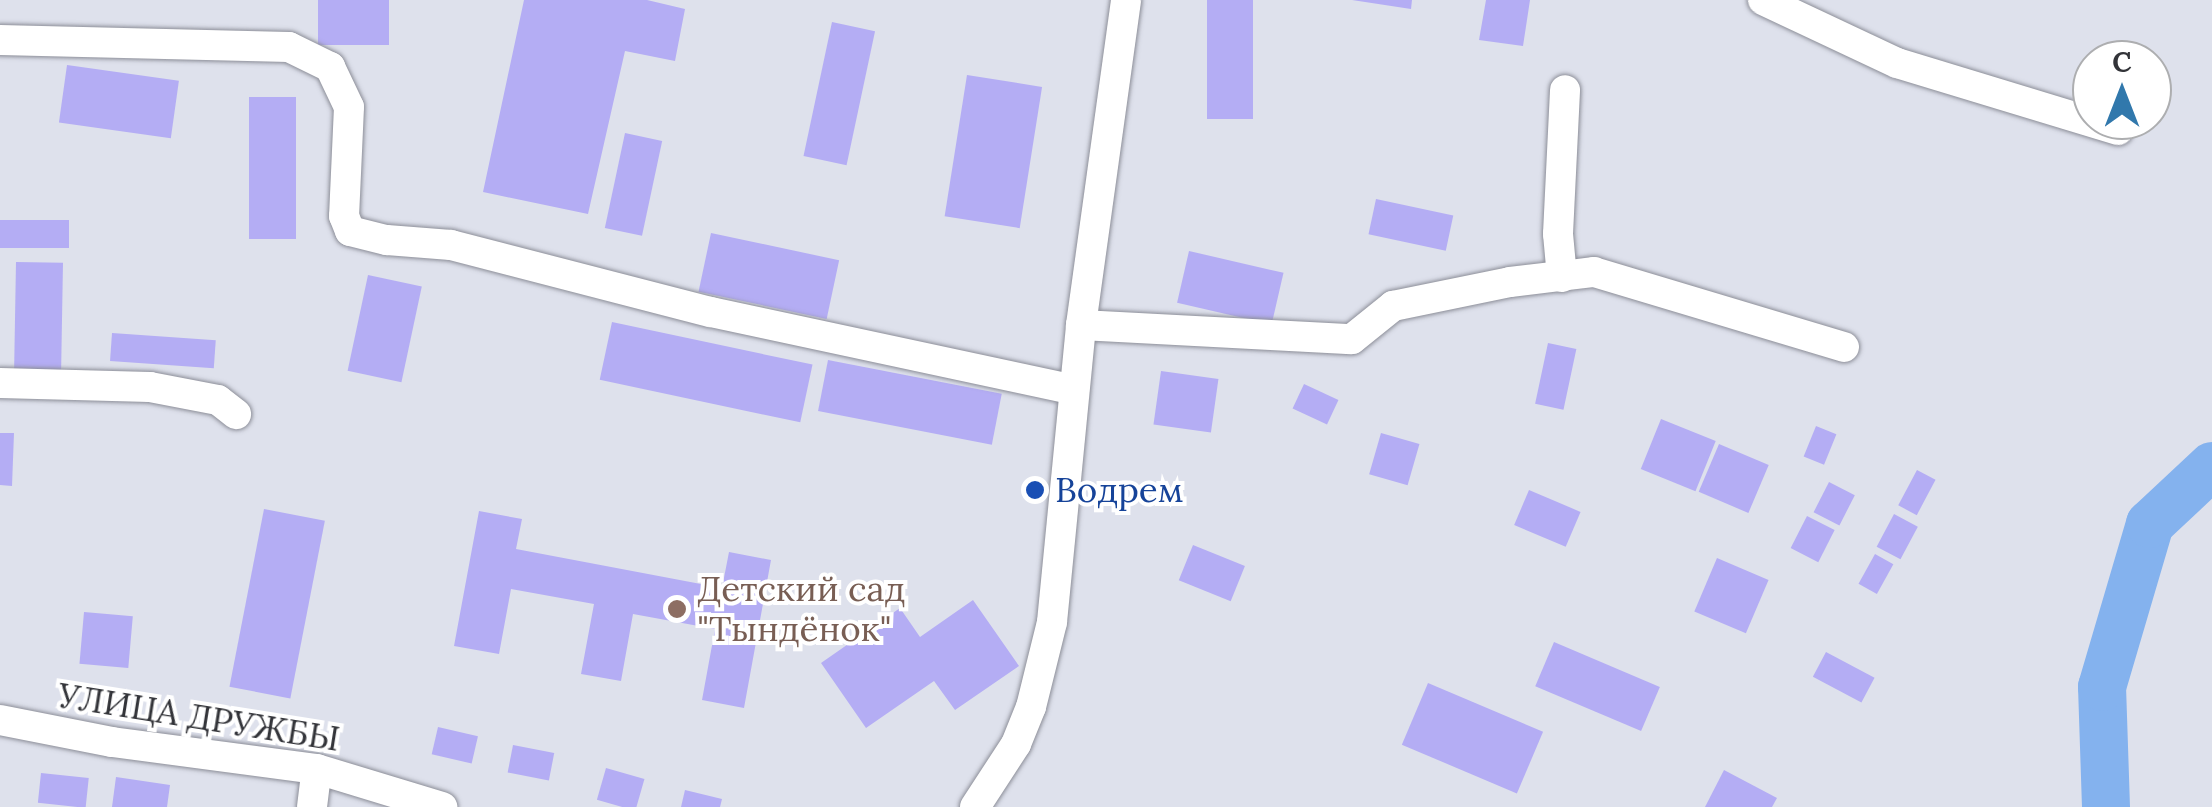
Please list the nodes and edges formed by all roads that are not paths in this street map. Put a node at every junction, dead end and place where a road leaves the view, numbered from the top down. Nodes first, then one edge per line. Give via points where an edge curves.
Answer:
1 (1126, 0) edge
2 (1763, 0) edge
3 (0, 40) edge
4 (1564, 90) dead end
5 (2072, 116) edge
6 (1562, 277) junction
7 (1081, 325) junction
8 (1844, 347) dead end
9 (0, 383) edge
10 (1074, 390) junction
11 (236, 414) dead end
12 (0, 720) edge
13 (317, 769) junction
14 (312, 807) edge
15 (442, 807) edge
16 (975, 807) edge

1 - 7 street
2 - 5 street via 1896,62
3 - 10 street via 289,48 330,66 349,107 344,216 350,231 451,245 711,312
4 - 6 street
6 - 7 street via 1393,306 1352,339
6 - 8 street via 1594,272
7 - 10 street
9 - 11 street via 150,387 218,400
10 - 16 street via 1052,622 1032,707 999,776
12 - 13 street, УЛИЦА ДРУЖБЫ
13 - 14 street
13 - 15 street, УЛИЦА ДРУЖБЫ

